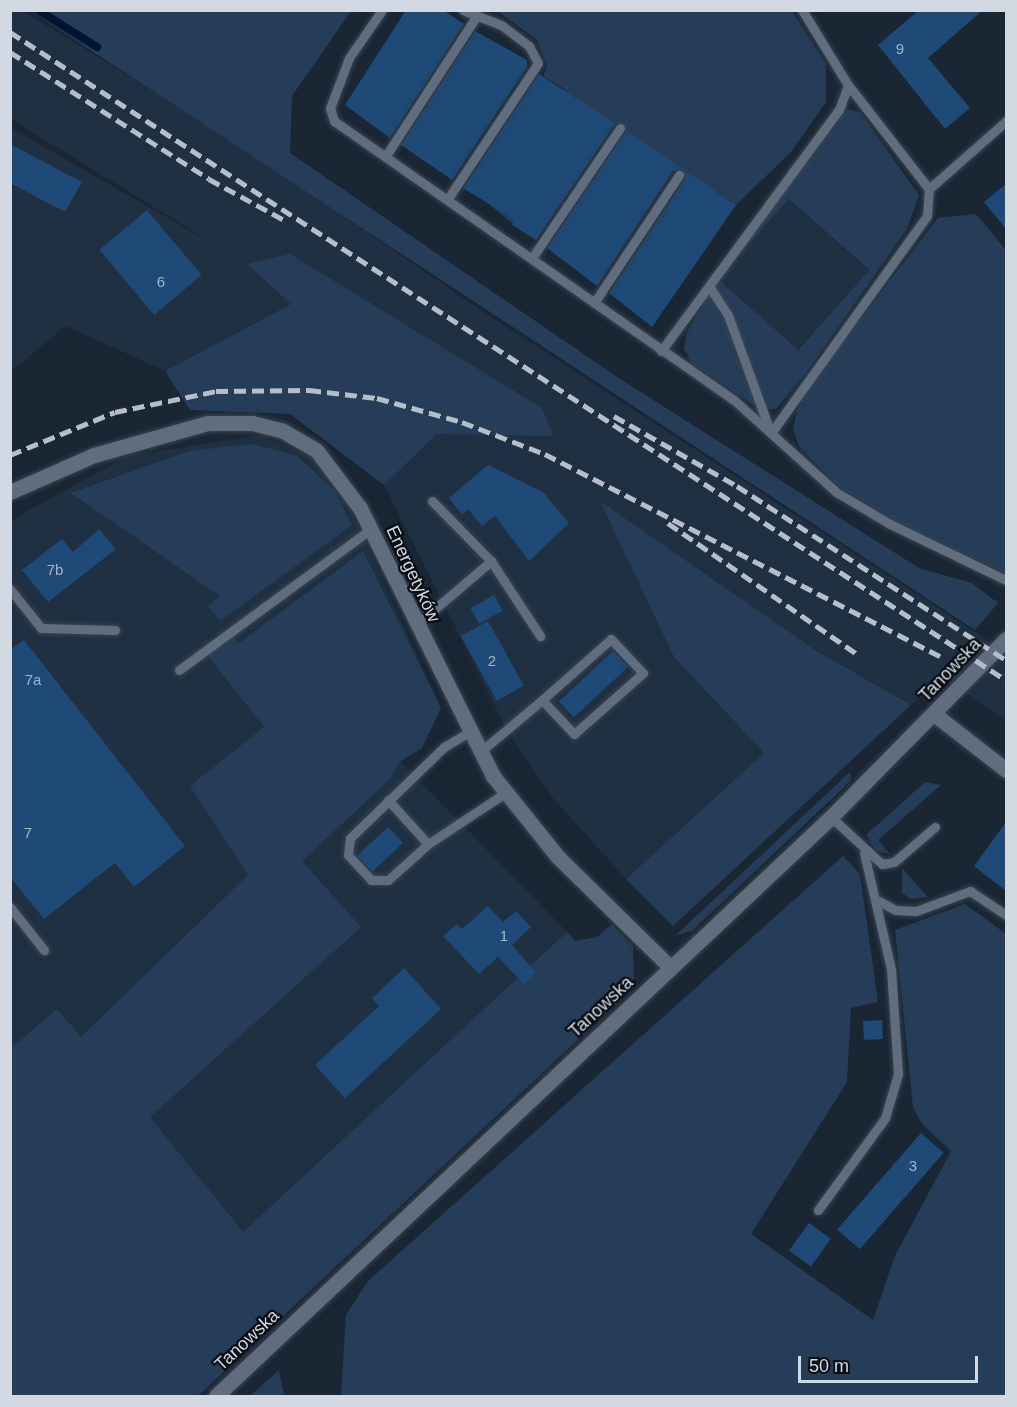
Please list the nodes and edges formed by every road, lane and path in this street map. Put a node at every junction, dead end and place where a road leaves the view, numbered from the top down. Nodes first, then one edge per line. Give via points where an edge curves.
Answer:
1 (382, 10) edge
2 (464, 10) edge
3 (802, 10) edge
4 (476, 17) junction
5 (848, 85) junction
6 (1006, 121) edge
7 (620, 128) dead end
8 (387, 154) junction
9 (679, 175) dead end
10 (929, 189) junction
11 (449, 197) junction
12 (532, 258) junction
13 (709, 286) junction
14 (594, 303) junction
15 (661, 351) junction
16 (771, 433) junction
17 (10, 492) edge
18 (432, 501) dead end
19 (370, 529) junction
20 (491, 561) junction
21 (1006, 580) edge
22 (10, 589) edge
23 (416, 625) junction
24 (116, 630) dead end
25 (540, 636) dead end
26 (1006, 639) edge
27 (179, 670) dead end
28 (542, 700) junction
29 (934, 714) junction
30 (469, 732) junction
31 (480, 752) junction
32 (1006, 770) edge
33 (505, 793) junction
34 (388, 800) junction
35 (831, 817) junction
36 (935, 827) dead end
37 (428, 844) junction
38 (864, 853) junction
39 (879, 901) junction
40 (10, 907) edge
41 (1006, 915) edge
42 (44, 950) dead end
43 (670, 968) junction
44 (818, 1210) dead end
45 (216, 1396) edge

1 - 8 lane via 349,58 330,108 334,121
2 - 4 lane
3 - 5 lane
4 - 8 lane
4 - 11 lane via 501,25 529,46 538,63
5 - 10 lane
5 - 13 lane via 839,110
6 - 10 lane
7 - 12 lane
8 - 11 lane
9 - 14 lane
10 - 16 lane via 927,216
11 - 12 lane
12 - 14 lane
13 - 15 lane
13 - 16 lane via 728,315
14 - 15 lane
15 - 16 lane via 734,400
16 - 21 lane via 863,509
17 - 19 main road, Energetyków via 145,437 208,423 252,423 283,431 317,451 347,486
18 - 20 lane
19 - 23 main road, Energetyków
19 - 27 lane
20 - 23 lane
20 - 25 lane
22 - 24 lane via 41,628
23 - 30 main road, Energetyków
26 - 29 main road, Tanowska
28 - 28 lane via 611,639 643,673 574,734
28 - 31 lane
29 - 32 main road
29 - 35 main road, Tanowska
30 - 31 main road, Energetyków
30 - 34 lane via 444,747
31 - 33 main road, Energetyków
33 - 37 lane
33 - 43 main road, Energetyków via 558,857
34 - 37 lane
34 - 37 lane via 350,838 348,855 379,883
35 - 38 lane
35 - 43 main road, Tanowska
36 - 38 lane via 894,862 882,864
38 - 39 lane
39 - 41 lane via 896,910 916,911 970,891
39 - 44 lane via 899,1023 895,1090 885,1118
40 - 42 lane
43 - 45 main road, Tanowska

